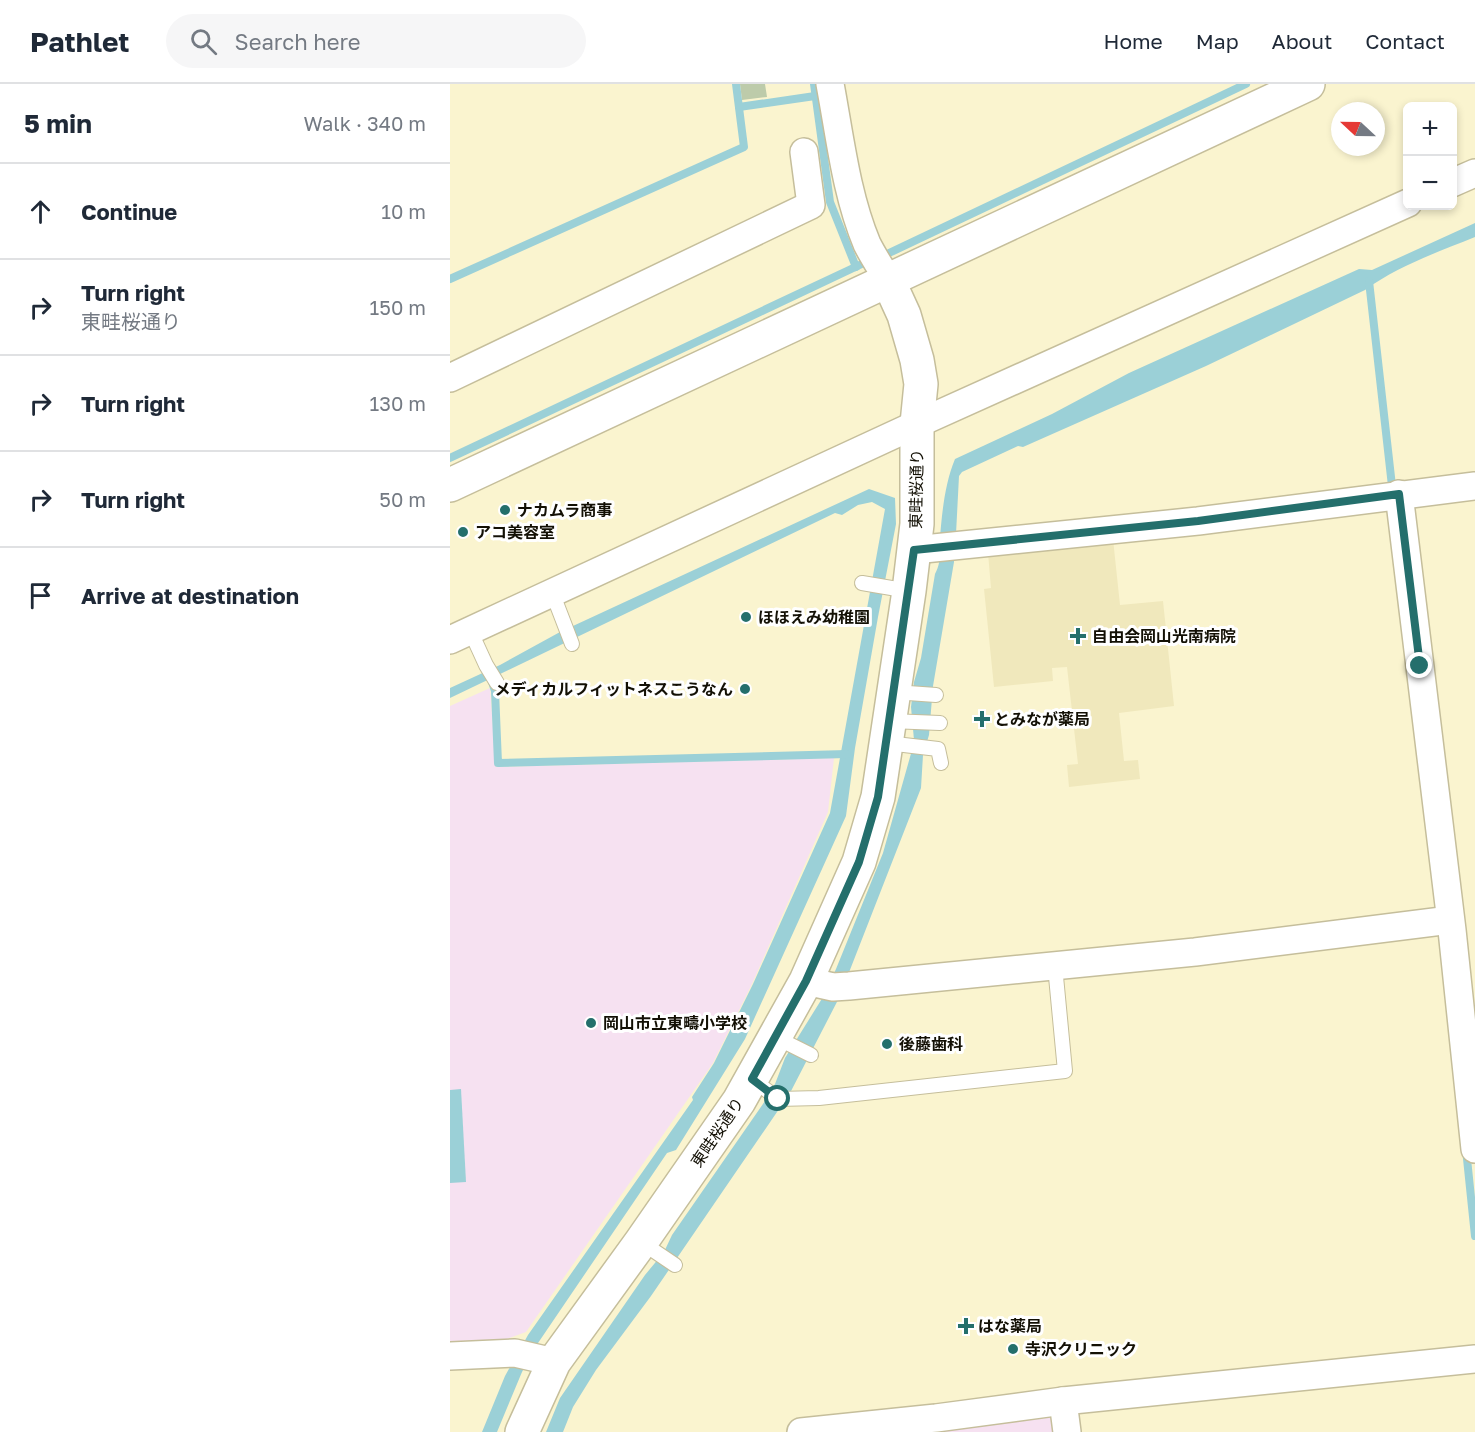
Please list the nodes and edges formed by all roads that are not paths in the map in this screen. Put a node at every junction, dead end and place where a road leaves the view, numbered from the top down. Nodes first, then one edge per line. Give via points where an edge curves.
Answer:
1 (830, 84) edge
2 (1308, 84) edge
3 (804, 152) dead end
4 (1475, 173) edge
5 (1457, 181) edge
6 (1403, 205) edge
7 (888, 280) junction
8 (450, 378) edge
9 (917, 424) junction
10 (450, 485) edge
11 (1475, 486) edge
12 (1399, 494) junction
13 (935, 548) junction
14 (862, 583) dead end
15 (898, 589) junction
16 (552, 592) junction
17 (460, 635) edge
18 (572, 644) dead end
19 (496, 683) dead end
20 (936, 695) dead end
21 (900, 719) junction
22 (937, 723) dead end
23 (941, 763) dead end
24 (1450, 920) junction
25 (1055, 966) junction
26 (830, 985) junction
27 (783, 1041) junction
28 (811, 1055) dead end
29 (758, 1083) junction
30 (1475, 1149) edge
31 (649, 1247) junction
32 (675, 1265) dead end
33 (450, 1356) edge
34 (533, 1358) junction
35 (1475, 1359) edge
36 (1063, 1401) junction
37 (522, 1432) edge
38 (801, 1432) edge
39 (1067, 1432) edge

1 - 7 street via 850,190 868,245
2 - 7 street
3 - 8 street via 811,205
4 - 5 street
6 - 9 street
7 - 9 street, 東畦桜通り via 917,360 921,384
7 - 10 street
9 - 13 street, 東畦桜通り via 917,524
9 - 16 street
11 - 12 street
12 - 13 street via 1198,521
12 - 24 street
13 - 15 street, 東畦桜通り
14 - 15 lane
15 - 21 street, 東畦桜通り
16 - 17 street
16 - 18 lane
17 - 19 lane
20 - 21 lane
21 - 22 lane
21 - 23 lane via 927,747 938,749
21 - 26 street, 東畦桜通り via 859,862
24 - 25 street
24 - 30 street
25 - 26 street
25 - 29 lane via 1065,1071 819,1098 778,1099
26 - 27 street, 東畦桜通り
27 - 28 lane
27 - 29 street, 東畦桜通り
29 - 31 street, 東畦桜通り via 739,1101
31 - 32 lane
31 - 34 street, 東畦桜通り
33 - 34 street
34 - 37 street, 東畦桜通り
35 - 36 street
36 - 38 street
36 - 39 street

